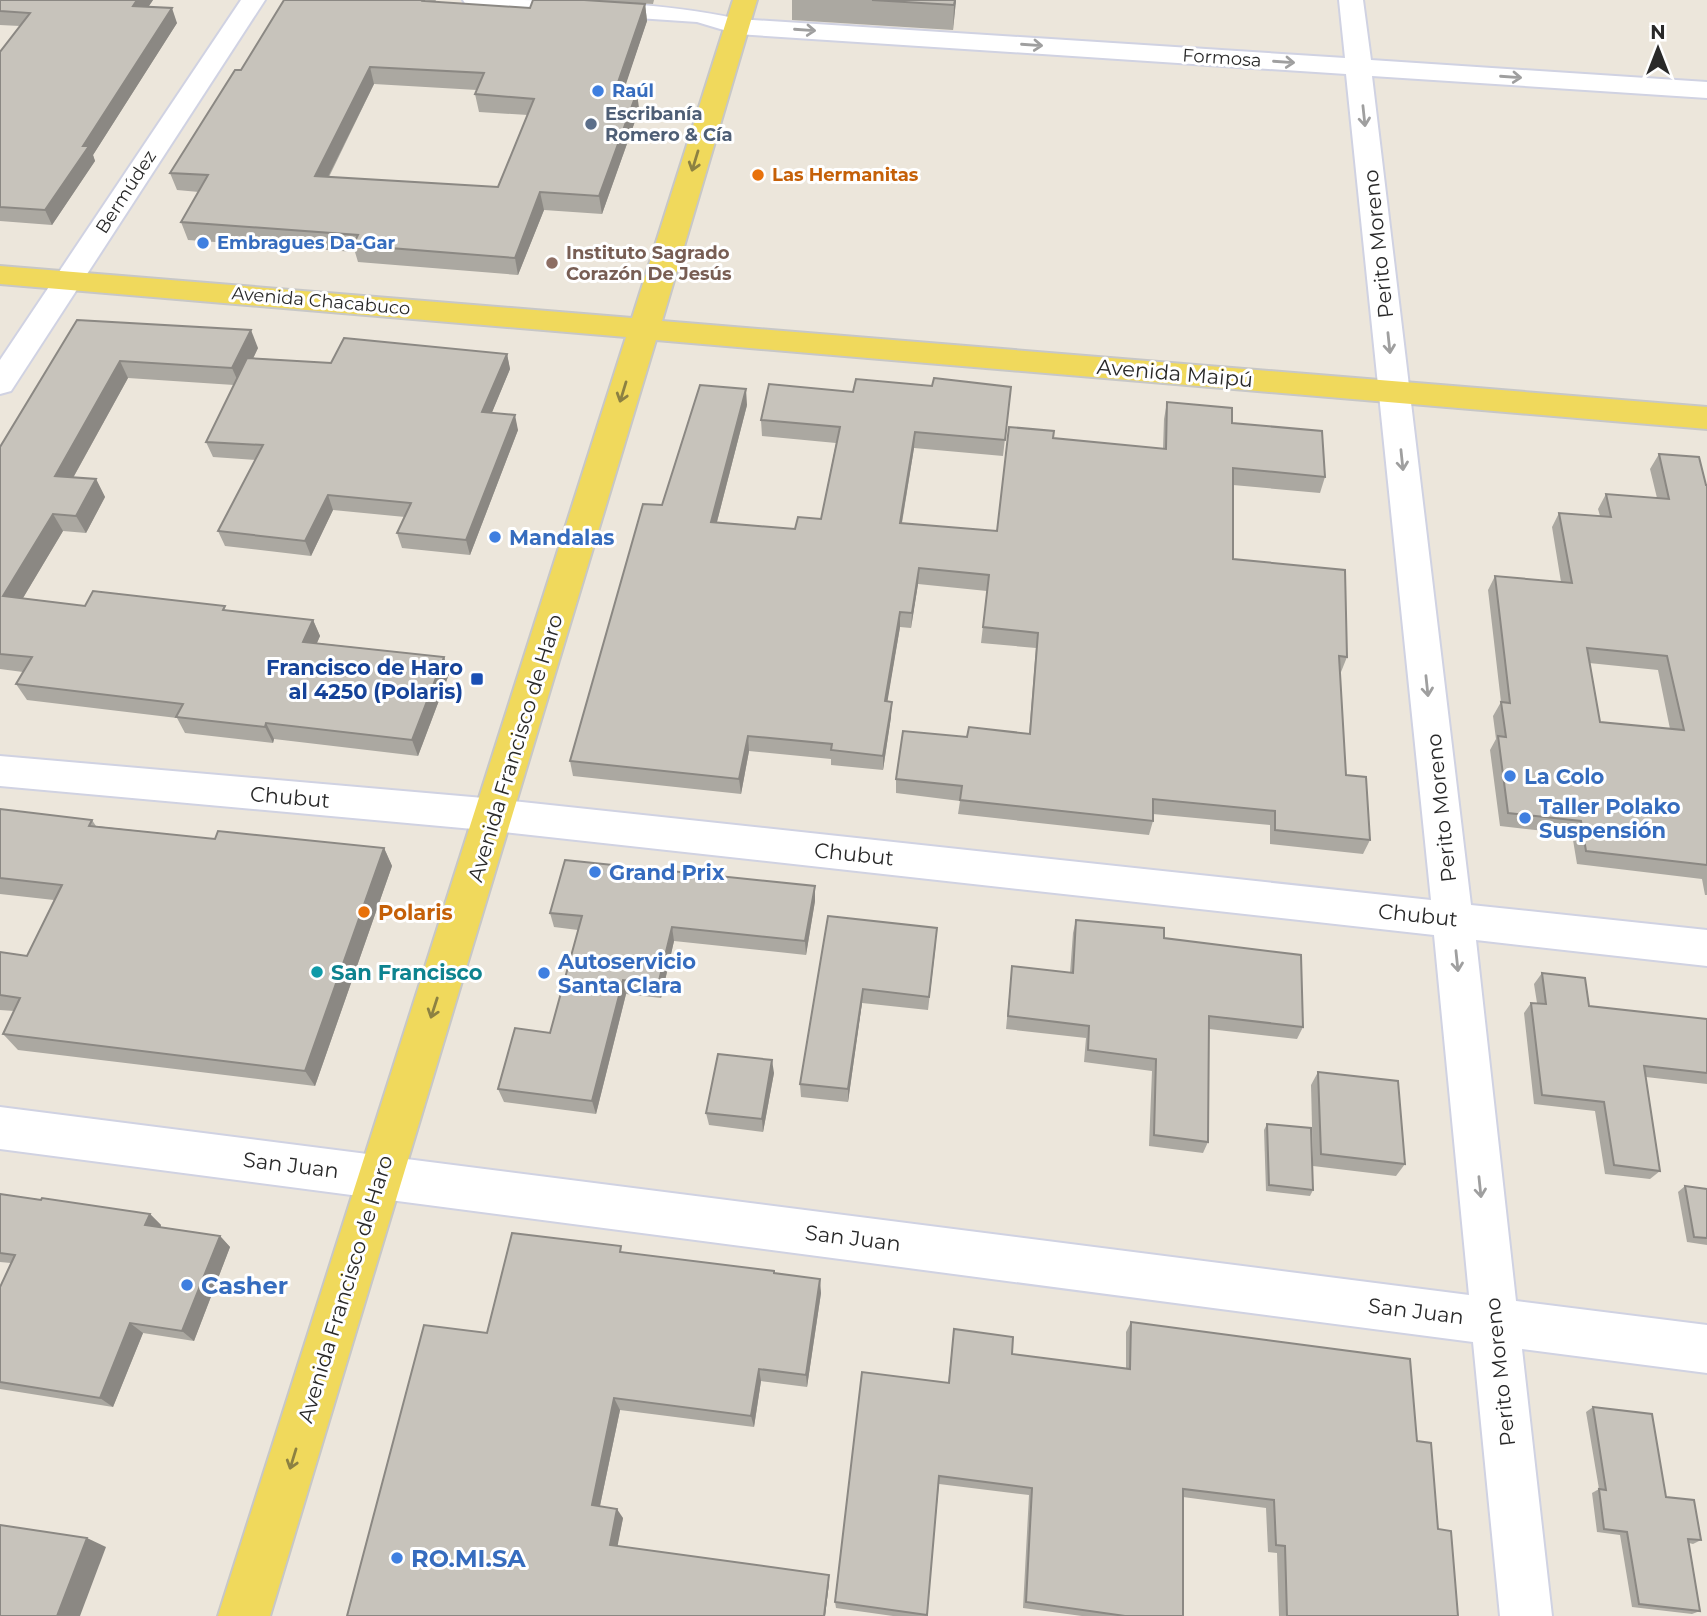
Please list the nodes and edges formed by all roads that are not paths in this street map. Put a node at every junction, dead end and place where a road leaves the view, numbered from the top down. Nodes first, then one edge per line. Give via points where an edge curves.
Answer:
1 (253, 0) edge
2 (475, 0) edge
3 (1350, 0) edge
4 (741, 13) edge
5 (1359, 67) junction
6 (1707, 90) edge
7 (0, 275) edge
8 (68, 281) junction
9 (643, 327) junction
10 (0, 384) edge
11 (1395, 392) junction
12 (1707, 418) edge
13 (0, 771) edge
14 (495, 815) junction
15 (1453, 919) junction
16 (1707, 948) edge
17 (0, 1128) edge
18 (380, 1177) junction
19 (1494, 1322) junction
20 (1707, 1349) edge
21 (244, 1616) edge
22 (1526, 1616) edge

1 - 8 street, Bermúdez
2 - 4 street, Formosa via 698,15
3 - 5 street, Perito Moreno
4 -> 5 street, Formosa
4 -> 9 main road, Avenida Francisco de Haro
5 -> 6 street, Formosa
5 -> 11 street, Perito Moreno
7 - 8 main road, Avenida Chacabuco
8 - 9 main road, Avenida Chacabuco
8 - 10 street, Bermúdez
9 - 11 main road, Avenida Maipú
9 -> 14 main road, Avenida Francisco de Haro
11 - 12 main road, Avenida Maipú
11 -> 15 street, Perito Moreno
13 - 14 street, Chubut
14 - 15 street, Chubut
14 -> 18 main road, Avenida Francisco de Haro
15 - 16 street, Chubut
15 -> 19 street, Perito Moreno
17 - 18 street, San Juan
18 - 19 street, San Juan
18 -> 21 main road, Avenida Francisco de Haro
19 - 20 street, San Juan
19 - 22 street, Perito Moreno

